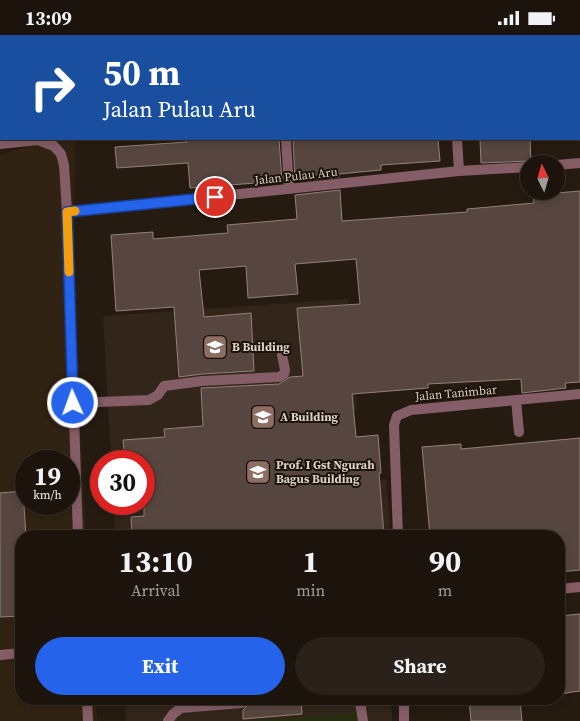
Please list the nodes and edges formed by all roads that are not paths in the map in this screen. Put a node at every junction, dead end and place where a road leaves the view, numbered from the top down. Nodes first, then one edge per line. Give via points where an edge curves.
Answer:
1 (286, 140) edge
2 (457, 140) edge
3 (0, 143) edge
4 (580, 163) edge
5 (565, 164) edge
6 (520, 168) edge
7 (459, 171) junction
8 (289, 189) junction
9 (67, 212) junction
10 (282, 355) dead end
11 (580, 394) edge
12 (516, 400) junction
13 (73, 403) junction
14 (519, 432) dead end
15 (78, 530) edge
16 (398, 530) edge
17 (580, 587) edge
18 (565, 588) edge
19 (15, 654) edge
20 (0, 655) edge
21 (87, 705) edge
22 (218, 705) edge
23 (360, 705) edge
24 (404, 705) edge
25 (88, 721) edge
26 (168, 721) edge
27 (363, 721) edge
28 (404, 721) edge

1 - 8 street
2 - 7 street
3 - 9 street via 38,140 54,146 64,165
4 - 5 street
6 - 7 street, Jalan Pulau Aru
7 - 8 street, Jalan Pulau Aru
8 - 9 street, Jalan Pulau Aru
9 - 13 street
10 - 13 street via 285,370 279,377 164,386 149,400
11 - 12 street, Jalan Tanimbar
12 - 14 street
12 - 16 street, Jalan Tanimbar via 411,410 397,416 394,425
13 - 15 street
17 - 18 street
19 - 20 street
21 - 25 street
22 - 26 street via 181,708
23 - 27 street
24 - 28 street

